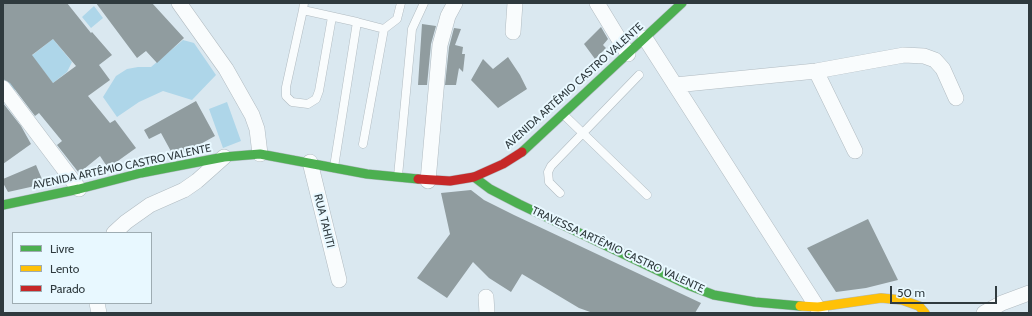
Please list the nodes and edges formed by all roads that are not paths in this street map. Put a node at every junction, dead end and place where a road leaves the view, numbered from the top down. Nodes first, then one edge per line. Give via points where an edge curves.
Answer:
1 (179, 3) edge
2 (401, 3) edge
3 (424, 3) edge
4 (455, 3) edge
5 (515, 3) edge
6 (597, 3) edge
7 (682, 3) edge
8 (304, 6) edge
9 (332, 17) junction
10 (357, 22) junction
11 (384, 29) junction
12 (513, 32) dead end
13 (645, 38) junction
14 (628, 54) junction
15 (816, 71) junction
16 (639, 75) dead end
17 (675, 85) junction
18 (3, 88) edge
19 (956, 98) dead end
20 (564, 114) junction
21 (583, 133) junction
22 (363, 144) dead end
23 (855, 151) dead end
24 (260, 154) junction
25 (224, 157) junction
26 (310, 162) junction
27 (334, 167) junction
28 (398, 177) junction
29 (474, 178) junction
30 (428, 180) junction
31 (79, 189) junction
32 (560, 193) dead end
33 (647, 195) dead end
34 (3, 205) edge
35 (115, 232) edge
36 (339, 280) dead end
37 (1029, 293) edge
38 (486, 297) dead end
39 (819, 310) edge
40 (487, 313) edge
41 (925, 313) edge
42 (984, 313) edge

1 - 24 street via 226,69 252,116 257,129
2 - 11 lane via 397,19
3 - 28 lane via 412,29
4 - 30 street via 448,16 440,45
5 - 12 street
6 - 14 street
7 - 13 main road, AVENIDA ARTÊMIO CASTRO VALENTE
8 - 9 lane
8 - 9 lane via 286,87 286,96 292,102 308,104 316,99
9 - 10 lane
10 - 11 lane
10 - 27 lane
11 - 22 lane
13 - 14 main road, AVENIDA ARTÊMIO CASTRO VALENTE
13 - 17 street
14 - 20 main road, AVENIDA ARTÊMIO CASTRO VALENTE
15 - 17 street
15 - 19 street via 904,55 924,56 935,60 943,69
15 - 23 street
16 - 21 lane
17 - 39 street
18 - 31 street
20 - 21 lane
20 - 29 main road, AVENIDA ARTÊMIO CASTRO VALENTE via 515,158
21 - 32 lane via 548,172 549,182
21 - 33 lane
24 - 25 main road, AVENIDA ARTÊMIO CASTRO VALENTE
24 - 26 main road, AVENIDA ARTÊMIO CASTRO VALENTE
25 - 31 main road, AVENIDA ARTÊMIO CASTRO VALENTE via 141,173
25 - 35 street via 193,184 150,205
26 - 27 main road, AVENIDA ARTÊMIO CASTRO VALENTE
26 - 36 street, RUA TAHITI
27 - 28 main road, AVENIDA ARTÊMIO CASTRO VALENTE
28 - 30 main road, AVENIDA ARTÊMIO CASTRO VALENTE
29 - 30 main road, AVENIDA ARTÊMIO CASTRO VALENTE
29 - 39 main road, TRAVESSA ARTÊMIO CASTRO VALENTE via 519,204 688,285 735,300
31 - 34 main road, AVENIDA ARTÊMIO CASTRO VALENTE
37 - 42 street
38 - 40 street
39 - 41 main road, TRAVESSA ARTÊMIO CASTRO VALENTE via 880,298 902,300 918,306

